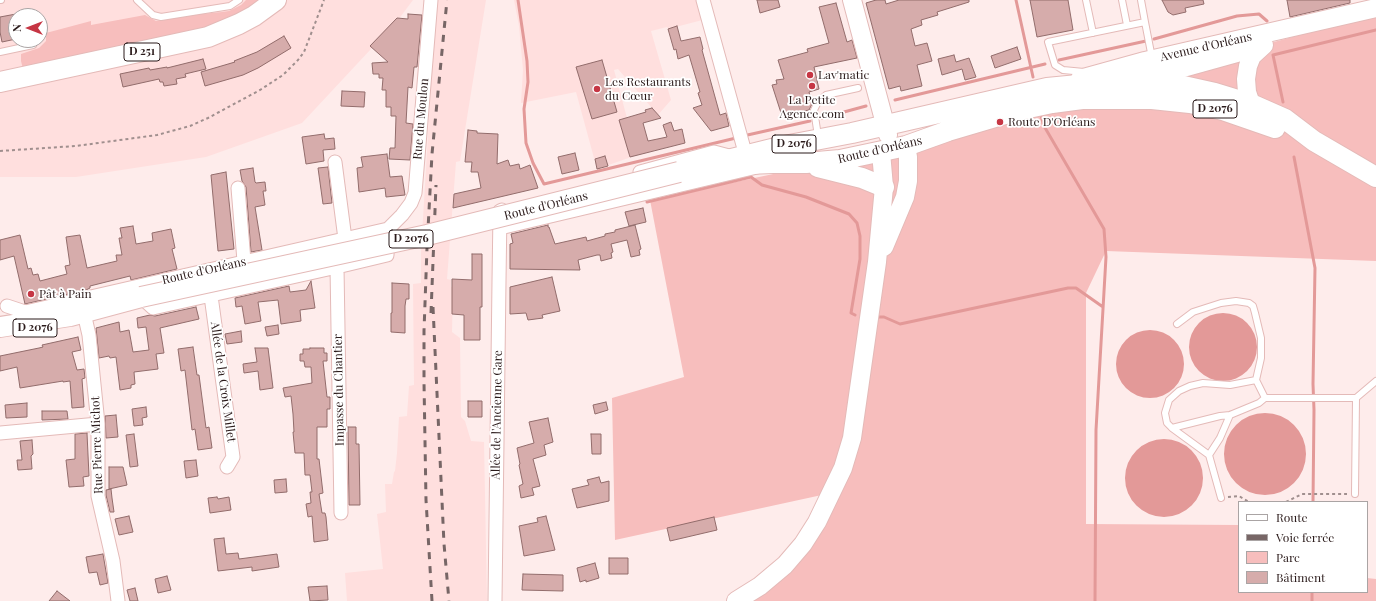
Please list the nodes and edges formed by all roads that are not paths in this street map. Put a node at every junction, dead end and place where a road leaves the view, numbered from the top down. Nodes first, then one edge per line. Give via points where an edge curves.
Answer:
1 (136, 0) edge
2 (239, 0) edge
3 (276, 0) edge
4 (431, 0) edge
5 (703, 0) edge
6 (1086, 0) edge
7 (1122, 0) edge
8 (1141, 0) edge
9 (854, 2) edge
10 (1372, 9) edge
11 (1145, 22) junction
12 (1127, 25) junction
13 (1093, 32) junction
14 (1264, 45) junction
15 (19, 48) edge
16 (0, 52) edge
17 (1153, 60) junction
18 (1140, 79) junction
19 (0, 82) edge
20 (1108, 85) junction
21 (858, 88) dead end
22 (1049, 95) junction
23 (1251, 104) junction
24 (885, 137) junction
25 (818, 139) junction
26 (1314, 141) junction
27 (906, 146) junction
28 (741, 157) junction
29 (335, 162) dead end
30 (773, 163) junction
31 (806, 163) junction
32 (704, 167) junction
33 (1376, 177) edge
34 (884, 187) junction
35 (238, 188) dead end
36 (500, 228) junction
37 (388, 229) junction
38 (344, 239) junction
39 (244, 261) junction
40 (877, 262) junction
41 (337, 267) junction
42 (211, 296) junction
43 (141, 297) junction
44 (3, 304) edge
45 (77, 314) junction
46 (1177, 324) dead end
47 (8, 325) edge
48 (0, 338) edge
49 (1256, 380) junction
50 (1376, 381) edge
51 (1265, 398) junction
52 (1356, 398) junction
53 (1230, 415) junction
54 (98, 424) junction
55 (1172, 428) junction
56 (0, 433) edge
57 (1209, 455) junction
58 (227, 466) dead end
59 (1355, 494) road end
60 (1220, 498) road end
61 (341, 513) dead end
62 (118, 601) edge
63 (495, 601) edge
64 (736, 601) edge

1 - 2 lane via 153,15 161,17 230,6
3 - 19 main road, D 251 via 239,24 208,37
4 - 37 street, Rue du Moulon via 415,193 402,215
5 - 28 street
6 - 13 lane
7 - 12 lane
8 - 11 lane
9 - 24 main road
10 - 14 main road, Avenue d'Orléans
10 - 17 main road, Avenue d'Orléans
11 - 12 lane
11 - 17 lane
12 - 13 lane
13 - 20 lane via 1048,42 1055,65 1062,70
14 - 18 main road, Avenue d'Orléans
14 - 23 main road via 1252,56 1248,66 1247,92
15 - 16 lane
17 - 20 main road, Avenue d'Orléans
18 - 20 main road, D 2076
18 - 23 main road, D 2076 via 1215,93
20 - 22 main road, D 2076
20 - 26 main road, D 2076 via 1152,99 1223,110
21 - 25 lane via 826,95 818,102 814,110
22 - 24 main road, Route d'Orléans / D 2076 via 914,119
22 - 27 main road, Route d'Orléans / D 2076
23 - 26 main road, D 2076 via 1285,119
24 - 25 main road, Route d'Orléans / D 2076 via 852,133
24 - 27 main road
24 - 30 main road, D 2076 via 860,148
24 - 31 main road, Route d'Orléans / D 2076 via 840,160
24 - 34 main road
25 - 28 main road, Route d'Orléans / D 2076
26 - 33 main road, D 2076
27 - 40 main road via 908,181 905,197
28 - 32 main road, Route d'Orléans / D 2076
28 - 36 street, Allée de l'Ancienne Gare via 714,152 500,211
29 - 38 street
30 - 31 main road, Route d'Orléans / D 2076
30 - 32 main road, Route d'Orléans / D 2076
30 - 36 street
31 - 34 main road, D 2076 via 862,178
32 - 43 main road, Route d'Orléans / D 2076, bridge via 427,235
34 - 40 main road
35 - 39 street
36 - 63 street, Allée de l'Ancienne Gare
37 - 38 street, Route d'Orléans
37 - 41 street, Route d'Orléans via 387,255
38 - 39 street, Route d'Orléans
39 - 44 street, Route d'Orléans via 25,312
40 - 64 main road via 852,438 843,468 818,522 803,544 785,566
41 - 42 street, Route d'Orléans
41 - 61 street, Impasse du Chantier
42 - 43 street, Route d'Orléans via 153,308
42 - 58 street, Allée de la Croix Millet via 233,457
43 - 45 main road, Route d'Orléans / D 2076
44 - 47 street, Route d'Orléans
45 - 47 main road, Route d'Orléans / D 2076
45 - 48 main road, Route d'Orléans / D 2076
45 - 54 street, Rue Pierre Michot via 89,335
46 - 49 lane via 1193,312 1214,305 1236,301 1249,303 1253,306 1261,338 1261,358
49 - 51 lane
49 - 55 lane via 1230,385 1203,383 1179,391 1169,400 1165,413 1167,423
50 - 52 lane
51 - 52 lane
51 - 53 lane
52 - 59 lane
53 - 55 lane
53 - 57 lane
54 - 56 street
54 - 62 street, Rue Pierre Michot via 98,496 113,561
55 - 57 lane
57 - 60 lane

